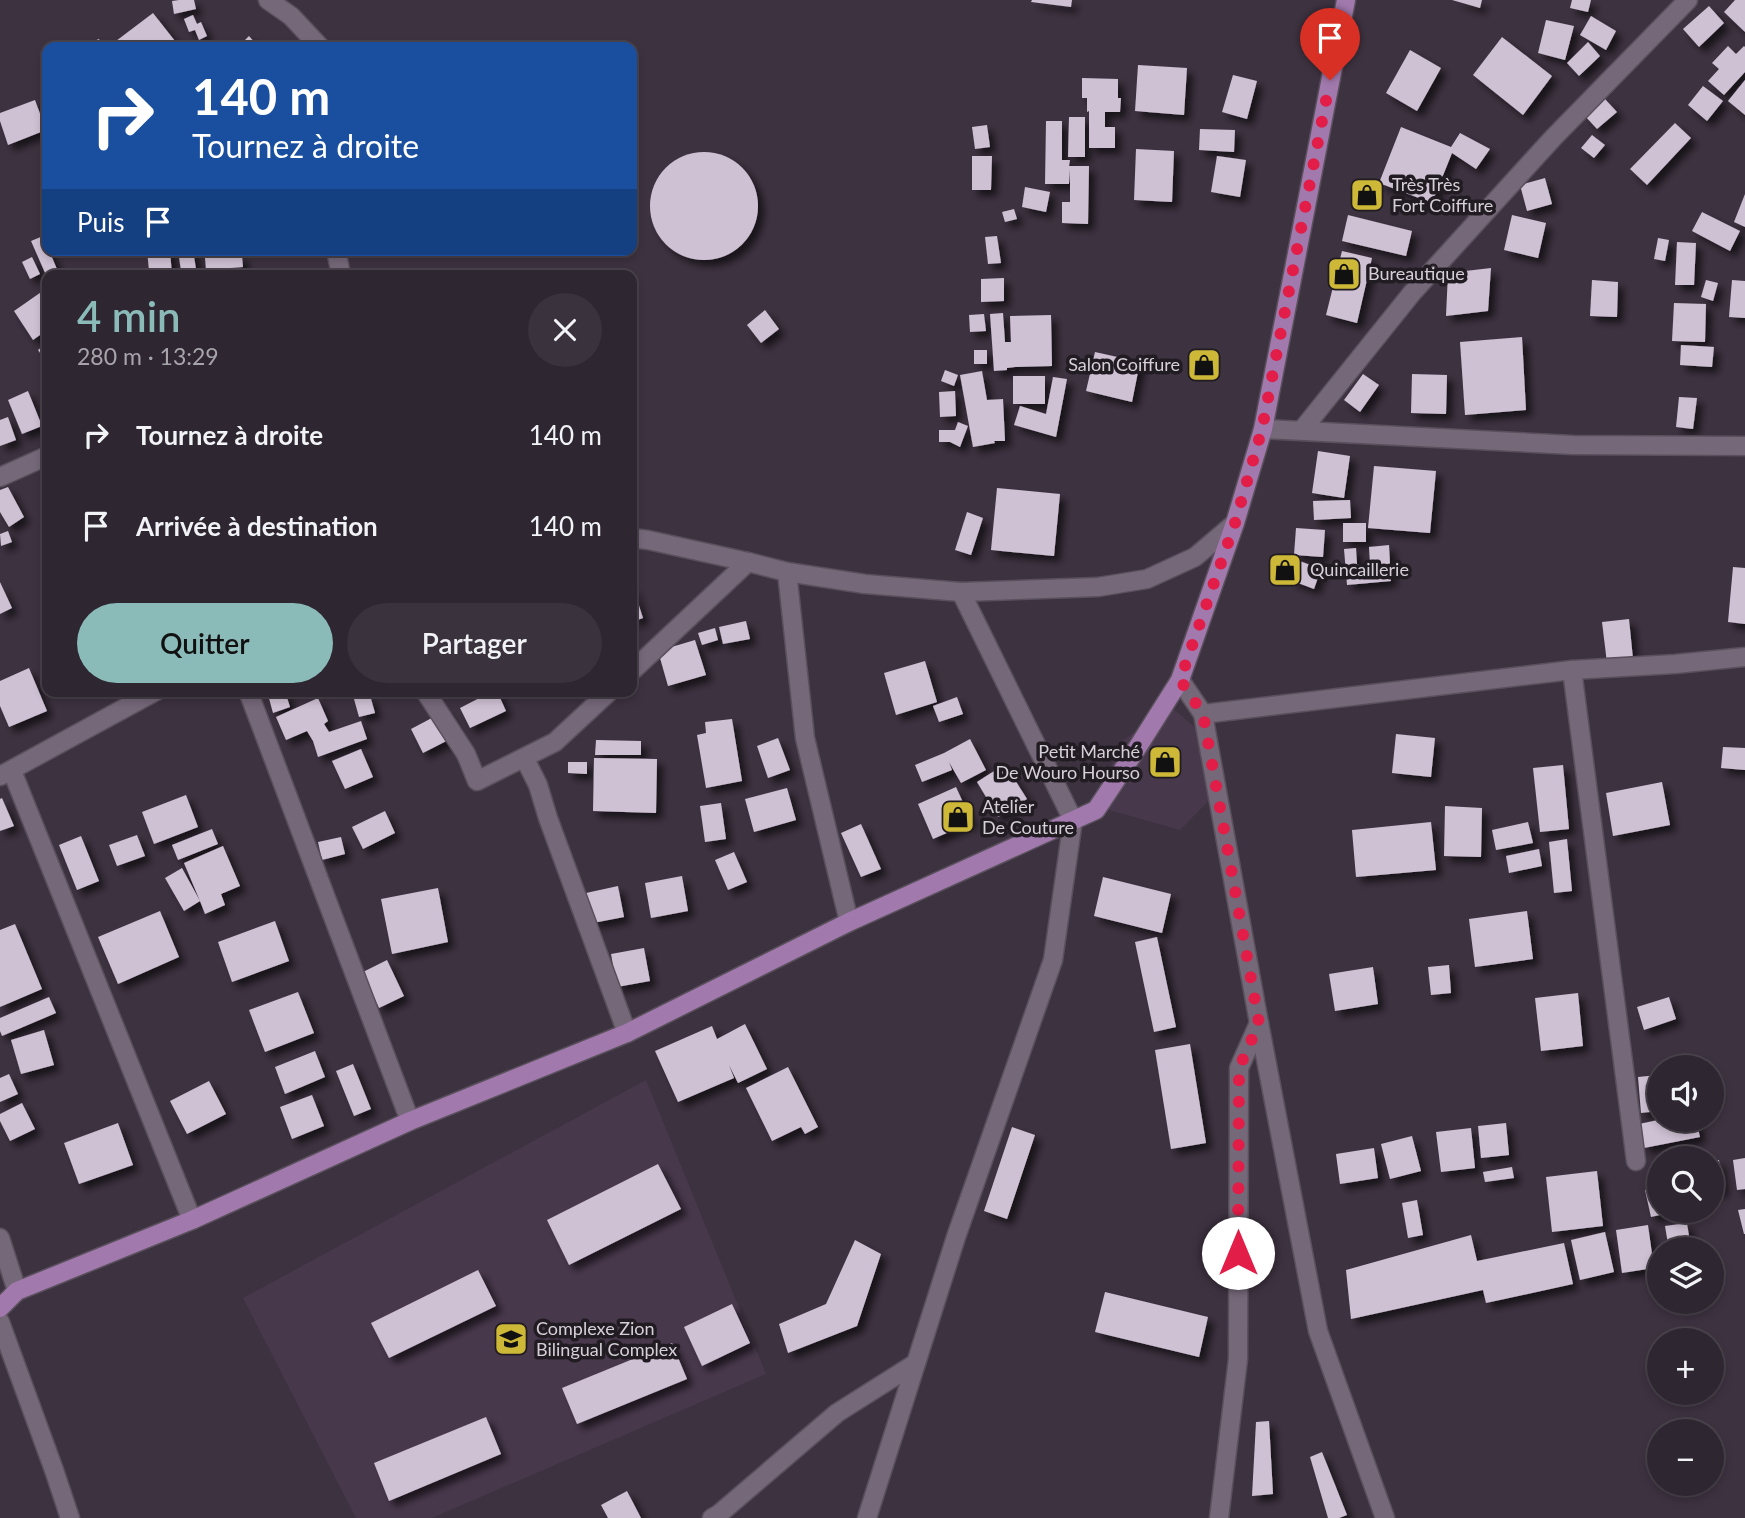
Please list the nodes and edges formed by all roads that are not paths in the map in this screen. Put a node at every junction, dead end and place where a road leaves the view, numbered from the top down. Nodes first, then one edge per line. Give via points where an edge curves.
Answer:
1 (268, 0) edge
2 (1346, 0) edge
3 (1688, 0) edge
4 (315, 42) edge
5 (1262, 429) junction
6 (1302, 430) junction
7 (1745, 446) edge
8 (42, 458) edge
9 (0, 477) edge
10 (1235, 523) junction
11 (637, 539) edge
12 (748, 562) junction
13 (787, 572) junction
14 (961, 592) junction
15 (1745, 657) edge
16 (637, 666) edge
17 (1572, 670) junction
18 (1180, 680) junction
19 (145, 697) edge
20 (250, 697) edge
21 (429, 697) edge
22 (604, 697) edge
23 (1203, 714) junction
24 (525, 758) junction
25 (6, 773) edge
26 (1073, 820) junction
27 (849, 922) junction
28 (1259, 1023) junction
29 (627, 1033) junction
30 (410, 1121) junction
31 (1636, 1161) dead end
32 (192, 1220) junction
33 (0, 1238) edge
34 (17, 1291) junction
35 (0, 1308) edge
36 (0, 1322) edge
37 (916, 1363) junction
38 (70, 1518) edge
39 (712, 1518) edge
40 (867, 1518) edge
41 (1219, 1518) edge
42 (1385, 1518) edge

1 - 4 street
2 - 5 main road
3 - 6 street via 1553,138 1412,293
5 - 6 street
5 - 10 main road
6 - 7 street via 1573,445
8 - 9 street
10 - 14 street via 1195,557 1147,579 1098,587
10 - 18 main road
11 - 12 street
12 - 13 street
12 - 16 street
13 - 14 street
13 - 27 street via 805,738
14 - 26 street
15 - 17 street
17 - 23 street
17 - 31 street
18 - 23 street
18 - 26 main road via 1096,810
19 - 25 street
20 - 30 street
21 - 24 street via 466,754 477,782
22 - 24 street via 555,742
23 - 28 street
24 - 29 street
25 - 32 street
26 - 27 main road
26 - 37 street via 1053,960
27 - 29 main road
28 - 41 street via 1239,1068 1238,1359
28 - 42 street via 1318,1331
29 - 30 main road
30 - 32 main road
32 - 34 main road
33 - 34 street
34 - 35 main road
36 - 38 street
37 - 39 street via 837,1413
37 - 40 street

